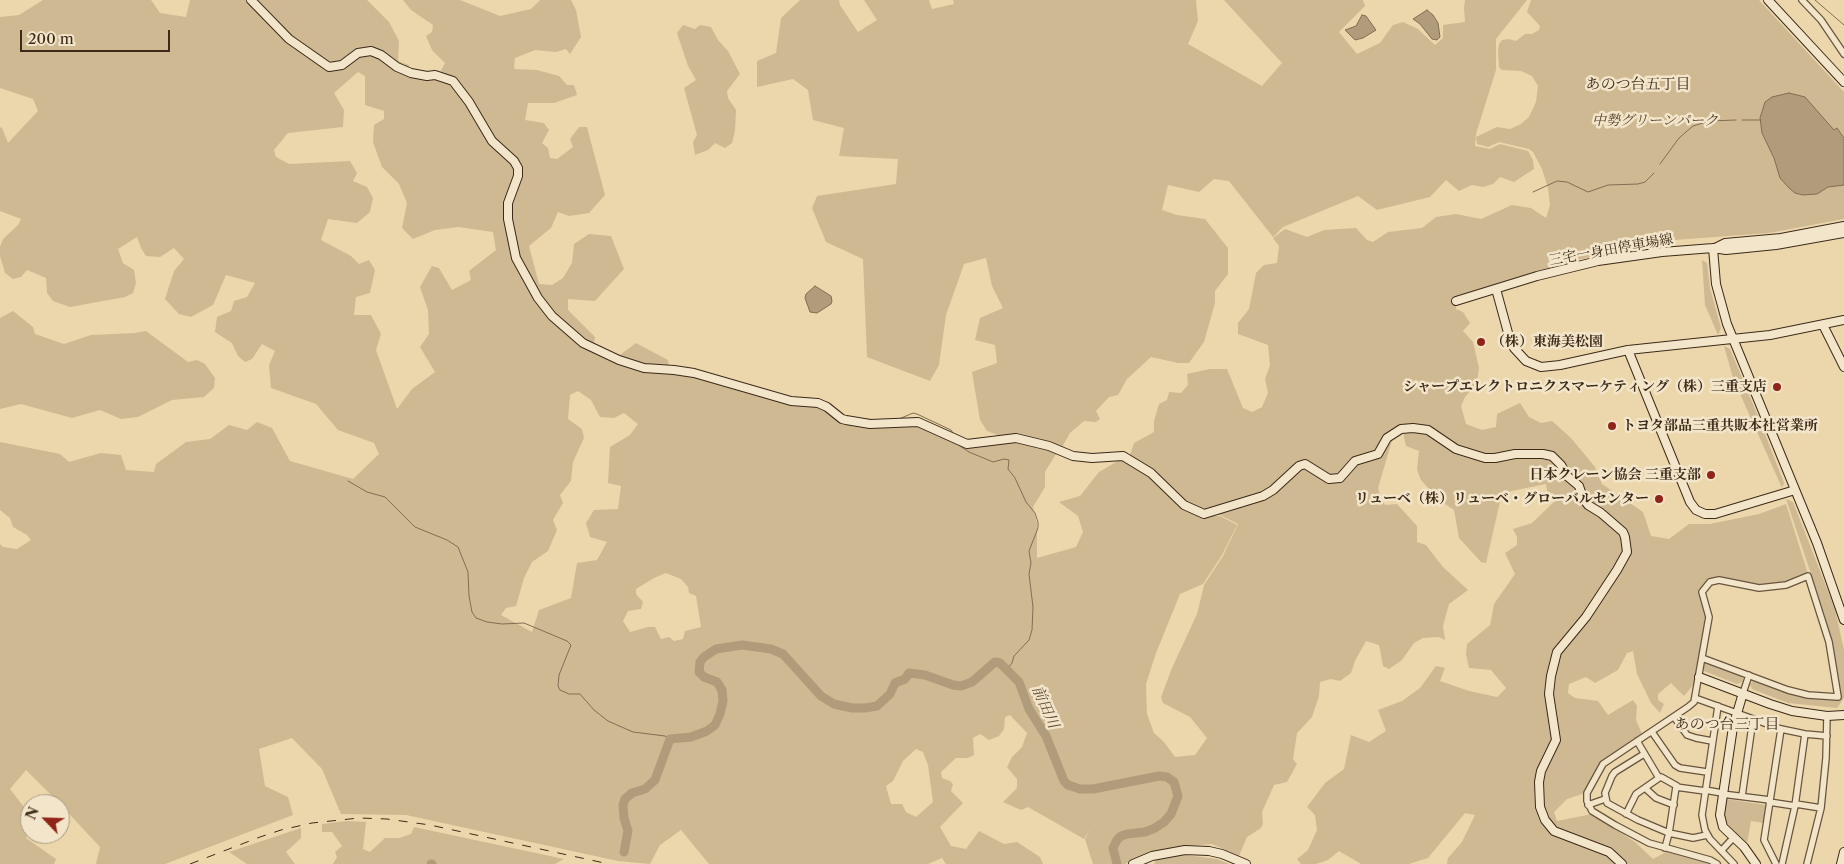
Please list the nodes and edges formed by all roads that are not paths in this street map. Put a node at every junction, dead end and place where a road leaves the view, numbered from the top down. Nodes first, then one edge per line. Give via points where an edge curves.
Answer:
1 (251, 0) edge
2 (1768, 0) edge
3 (1802, 0) edge
4 (1844, 54) edge
5 (1844, 82) edge
6 (1844, 226) edge
7 (1844, 233) edge
8 (1713, 248) junction
9 (1496, 288) junction
10 (1456, 301) dead end
11 (1844, 320) edge
12 (1822, 325) junction
13 (1733, 339) junction
14 (1628, 350) junction
15 (1844, 367) edge
16 (1795, 490) junction
17 (1843, 608) edge
18 (1844, 620) edge
19 (1702, 658) junction
20 (1749, 675) junction
21 (1698, 677) junction
22 (1743, 693) junction
23 (1696, 698) junction
24 (1718, 706) junction
25 (1736, 713) junction
26 (1844, 715) edge
27 (1827, 716) junction
28 (1674, 717) junction
29 (1753, 719) junction
30 (1781, 729) junction
31 (1652, 732) junction
32 (1805, 734) junction
33 (1827, 736) junction
34 (1712, 741) junction
35 (1637, 742) junction
36 (1644, 754) junction
37 (1707, 772) junction
38 (1659, 778) junction
39 (1676, 787) junction
40 (1645, 788) junction
41 (1705, 791) junction
42 (1722, 794) junction
43 (1742, 796) junction
44 (1605, 799) junction
45 (1770, 801) junction
46 (1588, 804) junction
47 (1674, 805) junction
48 (1795, 805) junction
49 (1821, 808) junction
50 (1626, 814) junction
51 (1669, 833) junction
52 (1707, 835) junction
53 (1734, 837) junction
54 (1665, 848) junction
55 (1723, 851) junction
56 (1844, 852) edge
57 (1716, 863) edge
58 (1134, 864) edge
59 (1246, 864) edge
60 (1622, 864) edge
61 (1734, 864) edge
62 (1756, 864) edge
63 (1776, 864) edge
64 (1782, 864) edge
65 (1807, 864) edge
66 (1841, 864) edge

1 - 60 main road via 289,39 329,67 345,64 361,52 370,52 381,54 397,67 453,82 469,102 492,142 518,168 508,203 508,219 516,258 538,298 552,316 583,344 619,360 644,368 694,373 797,402 818,402 842,419 870,424 918,422 967,444 1016,438 1081,458 1123,456 1151,473 1184,506 1204,514 1263,496 1305,464 1329,479 1340,478 1355,461 1378,454 1388,436 1401,428 1428,430 1456,449 1485,458 1515,454 1552,456 1579,486 1588,505 1623,532 1626,552 1586,617 1557,652 1550,694 1556,740 1541,771 1540,807 1554,831 1609,852
2 - 5 main road
3 - 4 street via 1821,20
6 - 8 main road, 三宅一身田停車場線 via 1781,238 1725,243
7 - 8 main road, 三宅一身田停車場線 via 1776,245 1726,250
8 - 9 main road, 三宅一身田停車場線 via 1598,262
8 - 13 main road via 1718,297
9 - 10 main road, 三宅一身田停車場線
9 - 14 main road via 1512,344 1530,363 1541,367 1553,366
11 - 12 main road
12 - 13 main road
12 - 15 main road
13 - 14 main road
13 - 16 main road
14 - 16 main road via 1696,510 1715,514
16 - 17 main road
17 - 18 main road
19 - 20 street
19 - 20 street via 1709,617 1702,592 1710,582 1719,580 1759,588 1786,586 1808,576 1829,642 1838,697 1796,692
19 - 21 street
20 - 22 street
21 - 22 main road
21 - 23 street
22 - 25 main road
22 - 27 main road via 1792,711
23 - 24 street
23 - 28 street via 1691,706
24 - 25 street
24 - 34 street
25 - 29 street
25 - 42 main road
26 - 27 main road
27 - 33 street
28 - 31 street
28 - 34 street via 1687,735
29 - 30 street
29 - 43 street
30 - 32 street
30 - 45 street
31 - 35 street
31 - 37 street via 1675,766
32 - 33 street
32 - 48 street
33 - 49 street
34 - 37 street
35 - 36 street
35 - 46 street via 1600,767 1587,793
36 - 38 street
36 - 44 street via 1615,772
37 - 41 street
38 - 39 street
38 - 40 street
39 - 41 street
39 - 47 street
40 - 47 street via 1656,798
40 - 50 street via 1634,798
41 - 42 street
41 - 52 street via 1702,815
42 - 43 street
42 - 53 main road via 1720,818 1723,827
43 - 45 street
44 - 46 street
44 - 50 street
45 - 48 street
45 - 63 street via 1764,840
46 - 54 street via 1599,816 1641,840
47 - 51 street
48 - 49 street
48 - 64 street
49 - 65 street
50 - 51 street
51 - 52 street via 1694,838
51 - 54 street
52 - 55 street
53 - 55 street
53 - 62 main road
54 - 57 street
55 - 57 street
55 - 61 street
56 - 66 main road
58 - 59 main road via 1152,856 1185,850 1222,854

